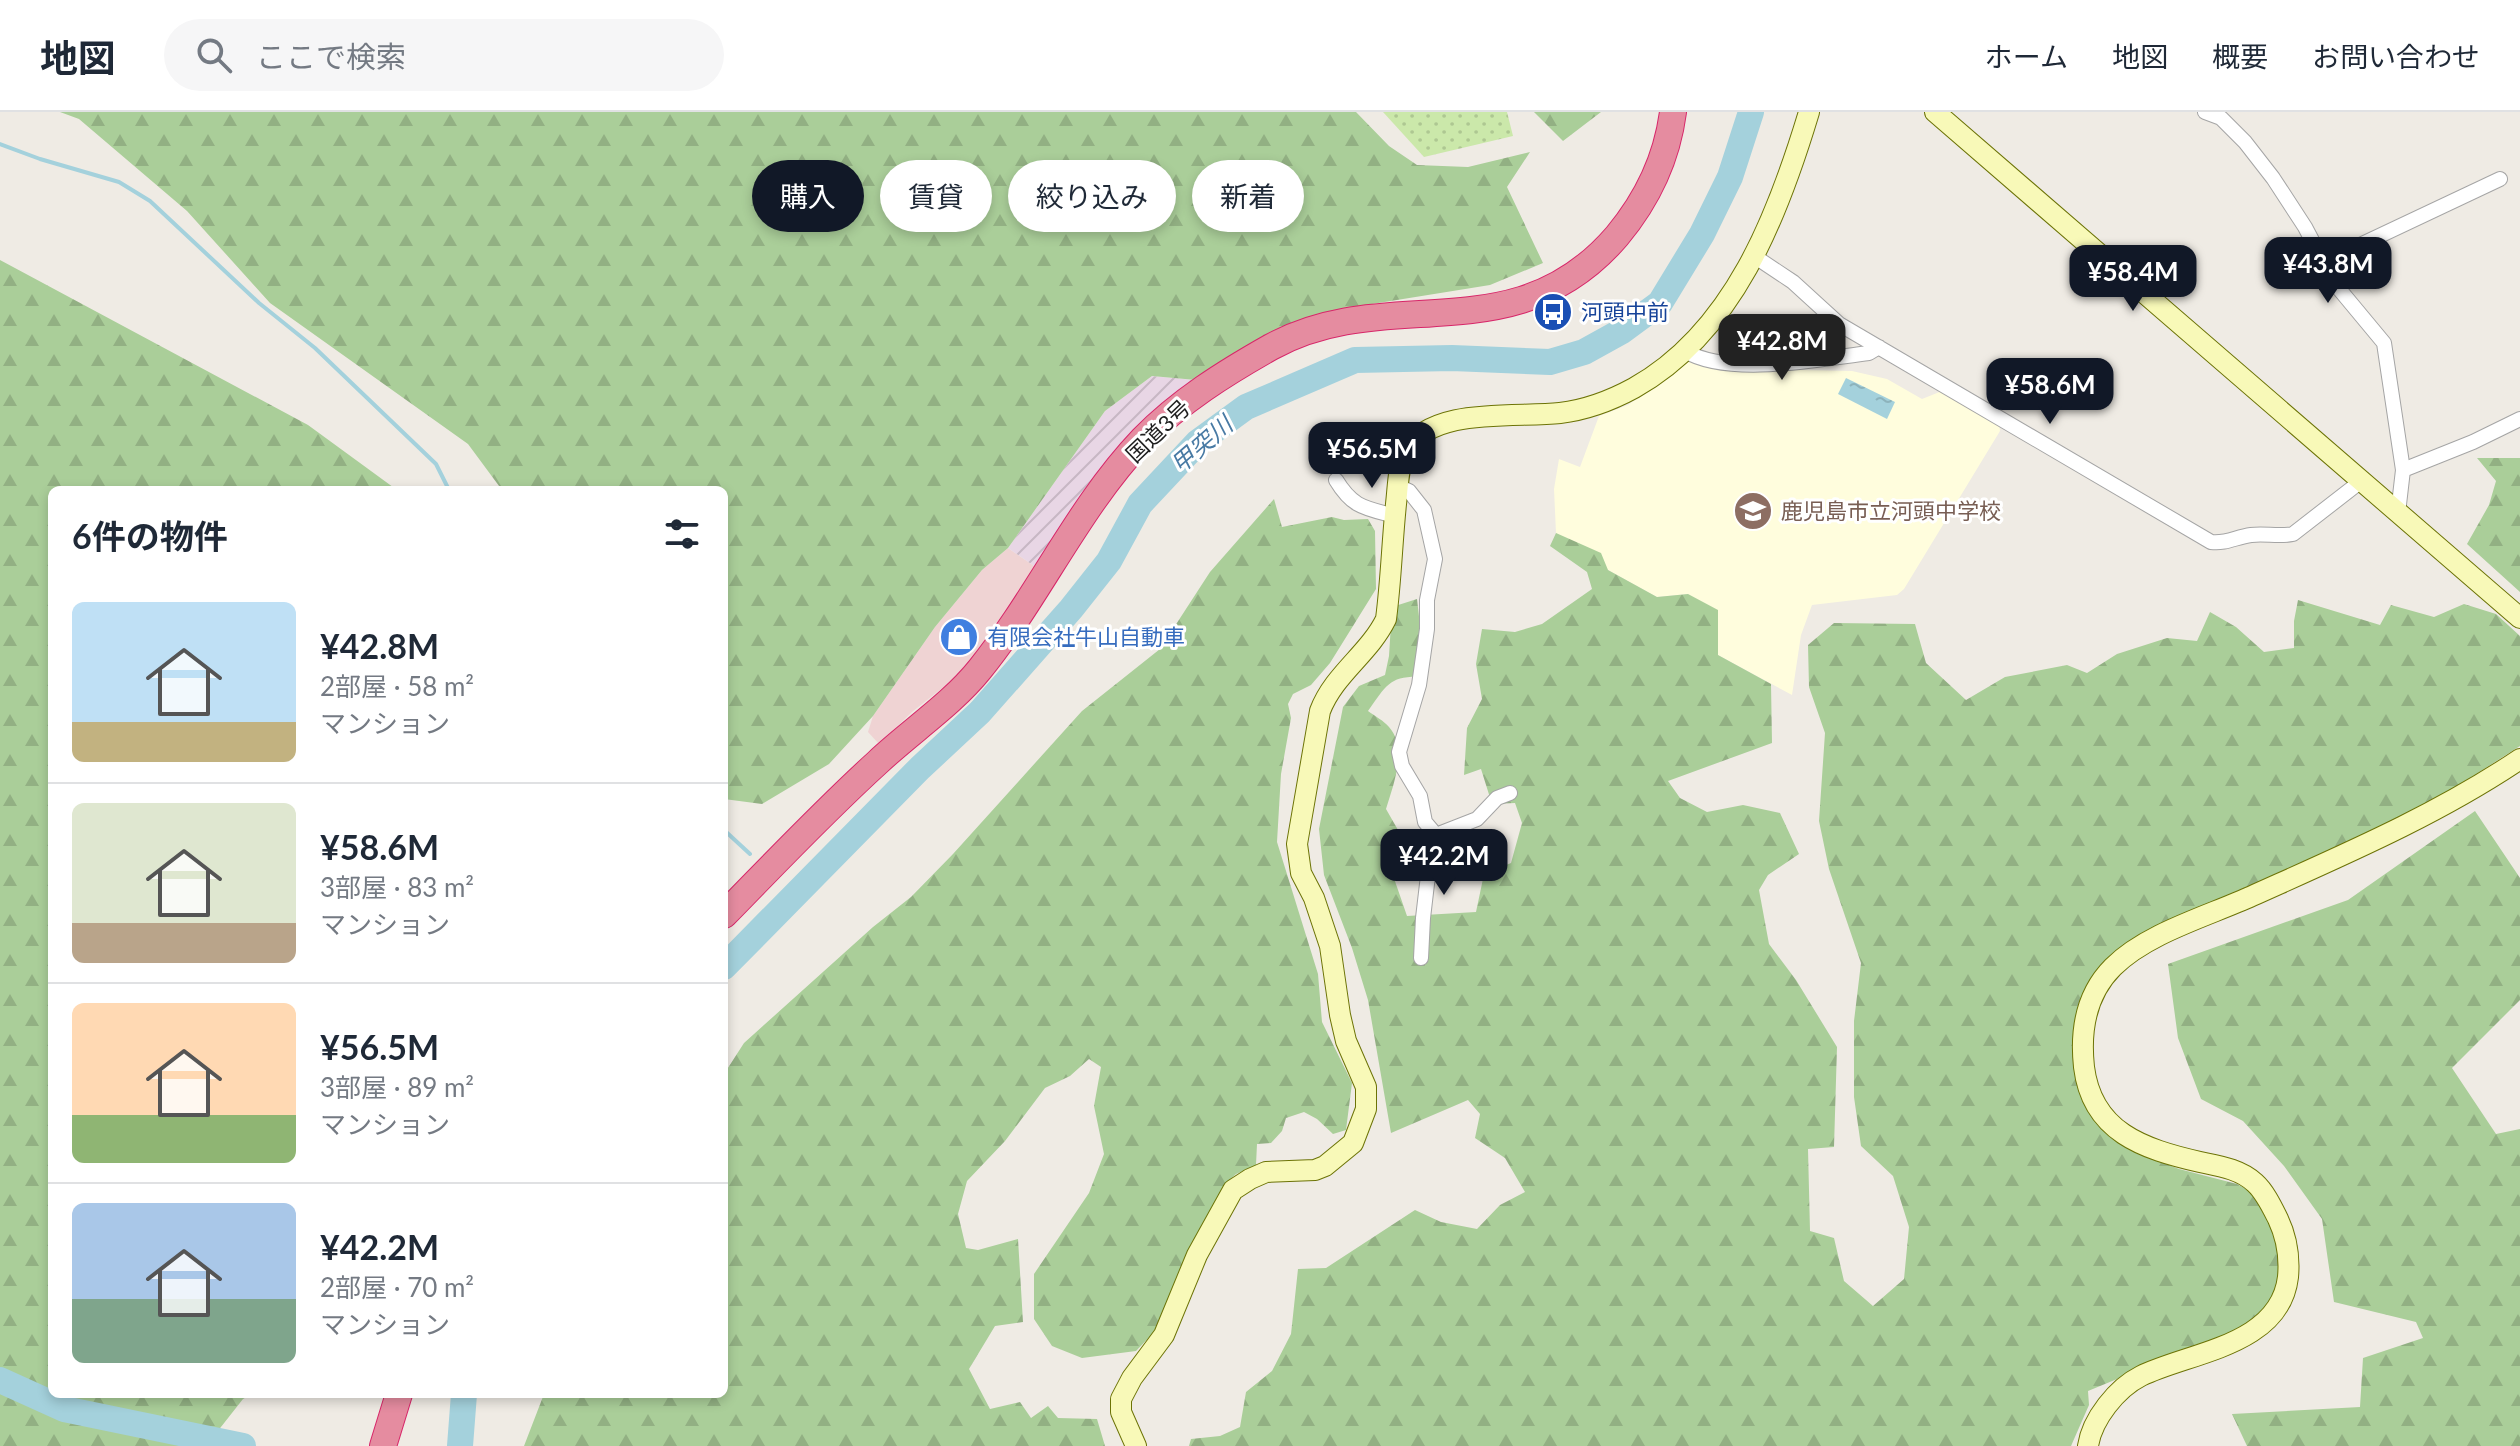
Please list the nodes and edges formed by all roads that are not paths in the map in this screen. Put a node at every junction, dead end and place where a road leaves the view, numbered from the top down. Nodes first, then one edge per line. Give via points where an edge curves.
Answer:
1 (1673, 112) edge
2 (1809, 112) edge
3 (1935, 112) edge
4 (2205, 112) edge
5 (2500, 179) dead end
6 (1754, 256) junction
7 (2322, 263) junction
8 (1879, 347) junction
9 (1685, 351) junction
10 (2520, 419) edge
11 (2403, 470) junction
12 (1336, 480) dead end
13 (2360, 482) junction
14 (1398, 486) junction
15 (2398, 513) junction
16 (1395, 516) junction
17 (2520, 618) edge
18 (2513, 764) edge
19 (1510, 793) dead end
20 (1433, 833) junction
21 (728, 911) edge
22 (1421, 958) dead end
23 (398, 1398) edge
24 (383, 1446) edge
25 (1136, 1446) edge
26 (2088, 1446) edge

1 - 21 highway, 国道3号 via 1661,164 1642,203 1607,247 1575,274 1541,294 1484,310 1361,320 1305,332 1243,363 1170,414 1116,473 978,672 836,801
2 - 6 street via 1795,160
3 - 13 street
4 - 7 street via 2221,118 2273,178
5 - 7 street
6 - 8 street via 1793,282 1839,324
6 - 9 street via 1715,317
7 - 11 street via 2384,343
8 - 9 street via 1869,353 1753,365 1698,359
8 - 13 street via 2211,542 2293,534
9 - 14 street via 1635,388 1578,410 1440,423 1407,450
10 - 11 street
11 - 15 street
12 - 16 street via 1346,497 1361,507
13 - 15 street
14 - 16 street
14 - 20 street via 1424,510 1435,559 1419,685 1399,752
15 - 17 street
16 - 25 street via 1386,619 1379,634 1338,678 1320,711 1297,844 1301,873 1330,946 1346,1041 1366,1087 1362,1125 1353,1143 1325,1166 1266,1172 1233,1190 1197,1255 1164,1335 1121,1399
18 - 26 street via 2477,788 2332,860 2134,948 2099,983 2085,1016 2082,1044 2095,1105 2134,1141 2234,1170 2257,1184 2283,1228 2289,1262 2285,1294 2262,1323 2233,1342 2139,1377 2104,1411
19 - 20 street via 1497,798 1477,819
20 - 22 street
23 - 24 highway

